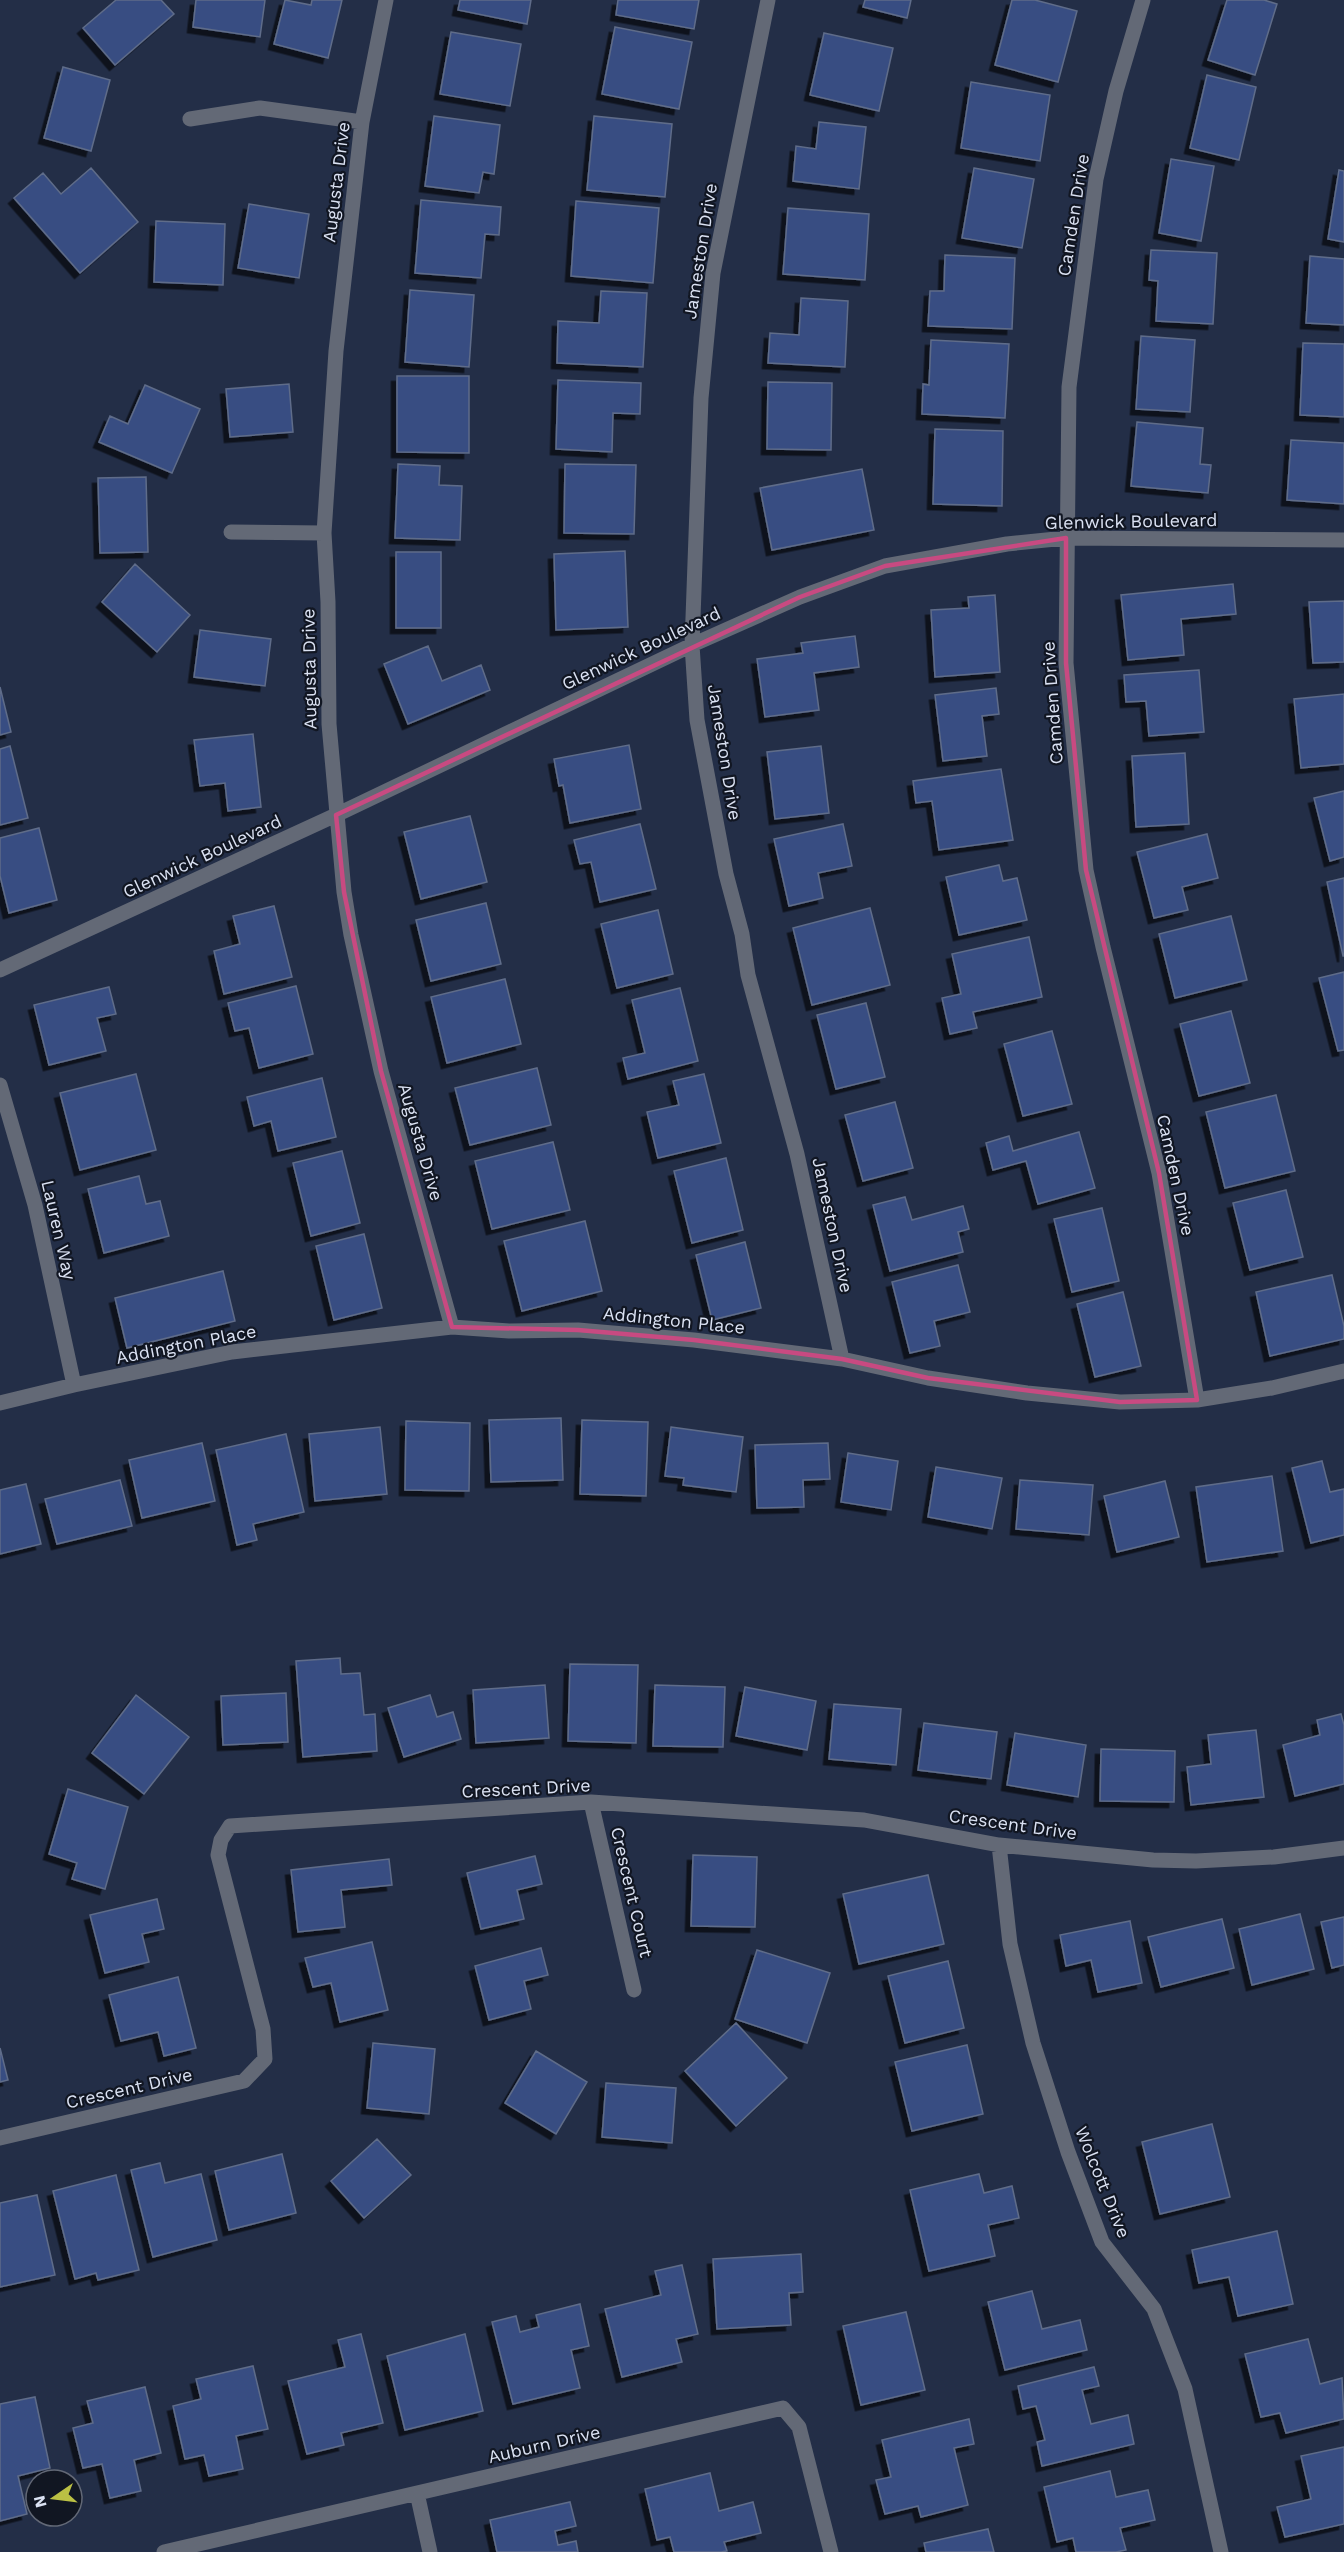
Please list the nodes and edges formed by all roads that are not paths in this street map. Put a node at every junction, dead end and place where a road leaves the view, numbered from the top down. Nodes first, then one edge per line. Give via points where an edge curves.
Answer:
1 (386, 0) edge
2 (768, 0) edge
3 (1143, 0) edge
4 (190, 119) dead end
5 (362, 122) junction
6 (231, 532) dead end
7 (324, 533) junction
8 (1066, 538) junction
9 (1344, 540) edge
10 (692, 645) junction
11 (336, 815) junction
12 (0, 970) edge
13 (0, 1085) edge
14 (452, 1327) junction
15 (842, 1359) junction
16 (1344, 1371) edge
17 (74, 1385) junction
18 (1197, 1400) junction
19 (0, 1403) edge
20 (591, 1802) junction
21 (999, 1845) junction
22 (1344, 1848) edge
23 (634, 1990) dead end
24 (0, 2138) edge
25 (417, 2493) junction
26 (164, 2552) edge
27 (430, 2552) edge
28 (831, 2552) edge
29 (1221, 2552) edge

1 - 5 street, Augusta Drive
2 - 10 street, Jameston Drive via 713,273 701,398
3 - 8 street, Camden Drive via 1116,91 1096,179 1069,387
4 - 5 street via 260,108
5 - 7 street, Augusta Drive via 336,351
6 - 7 street
7 - 11 street, Augusta Drive via 329,724
8 - 9 street, Glenwick Boulevard
8 - 10 street, Glenwick Boulevard via 885,566 800,597
8 - 18 street, Camden Drive via 1066,663 1086,870 1159,1173
10 - 11 street, Glenwick Boulevard
10 - 15 street, Jameston Drive via 697,720 726,874 748,975 797,1154
11 - 12 street, Glenwick Boulevard
11 - 14 street, Augusta Drive via 344,892 381,1071
13 - 17 street, Lauren Way via 35,1205
14 - 15 street, Addington Place via 578,1330
14 - 17 street, Addington Place via 232,1352
15 - 18 street, Addington Place via 928,1378 1027,1393 1120,1402
16 - 18 street, Addington Place
17 - 19 street, Addington Place
20 - 21 street, Crescent Drive via 864,1820
20 - 23 street, Crescent Court
20 - 24 street, Crescent Drive via 230,1826 218,1855 263,2030 266,2059 244,2081
21 - 22 street, Crescent Drive via 1196,1861
21 - 29 street, Wolcott Drive via 1011,1944 1033,2043 1102,2242 1154,2309 1185,2389
25 - 26 street, Auburn Drive
25 - 27 street
25 - 28 street, Auburn Drive via 783,2408 799,2427

